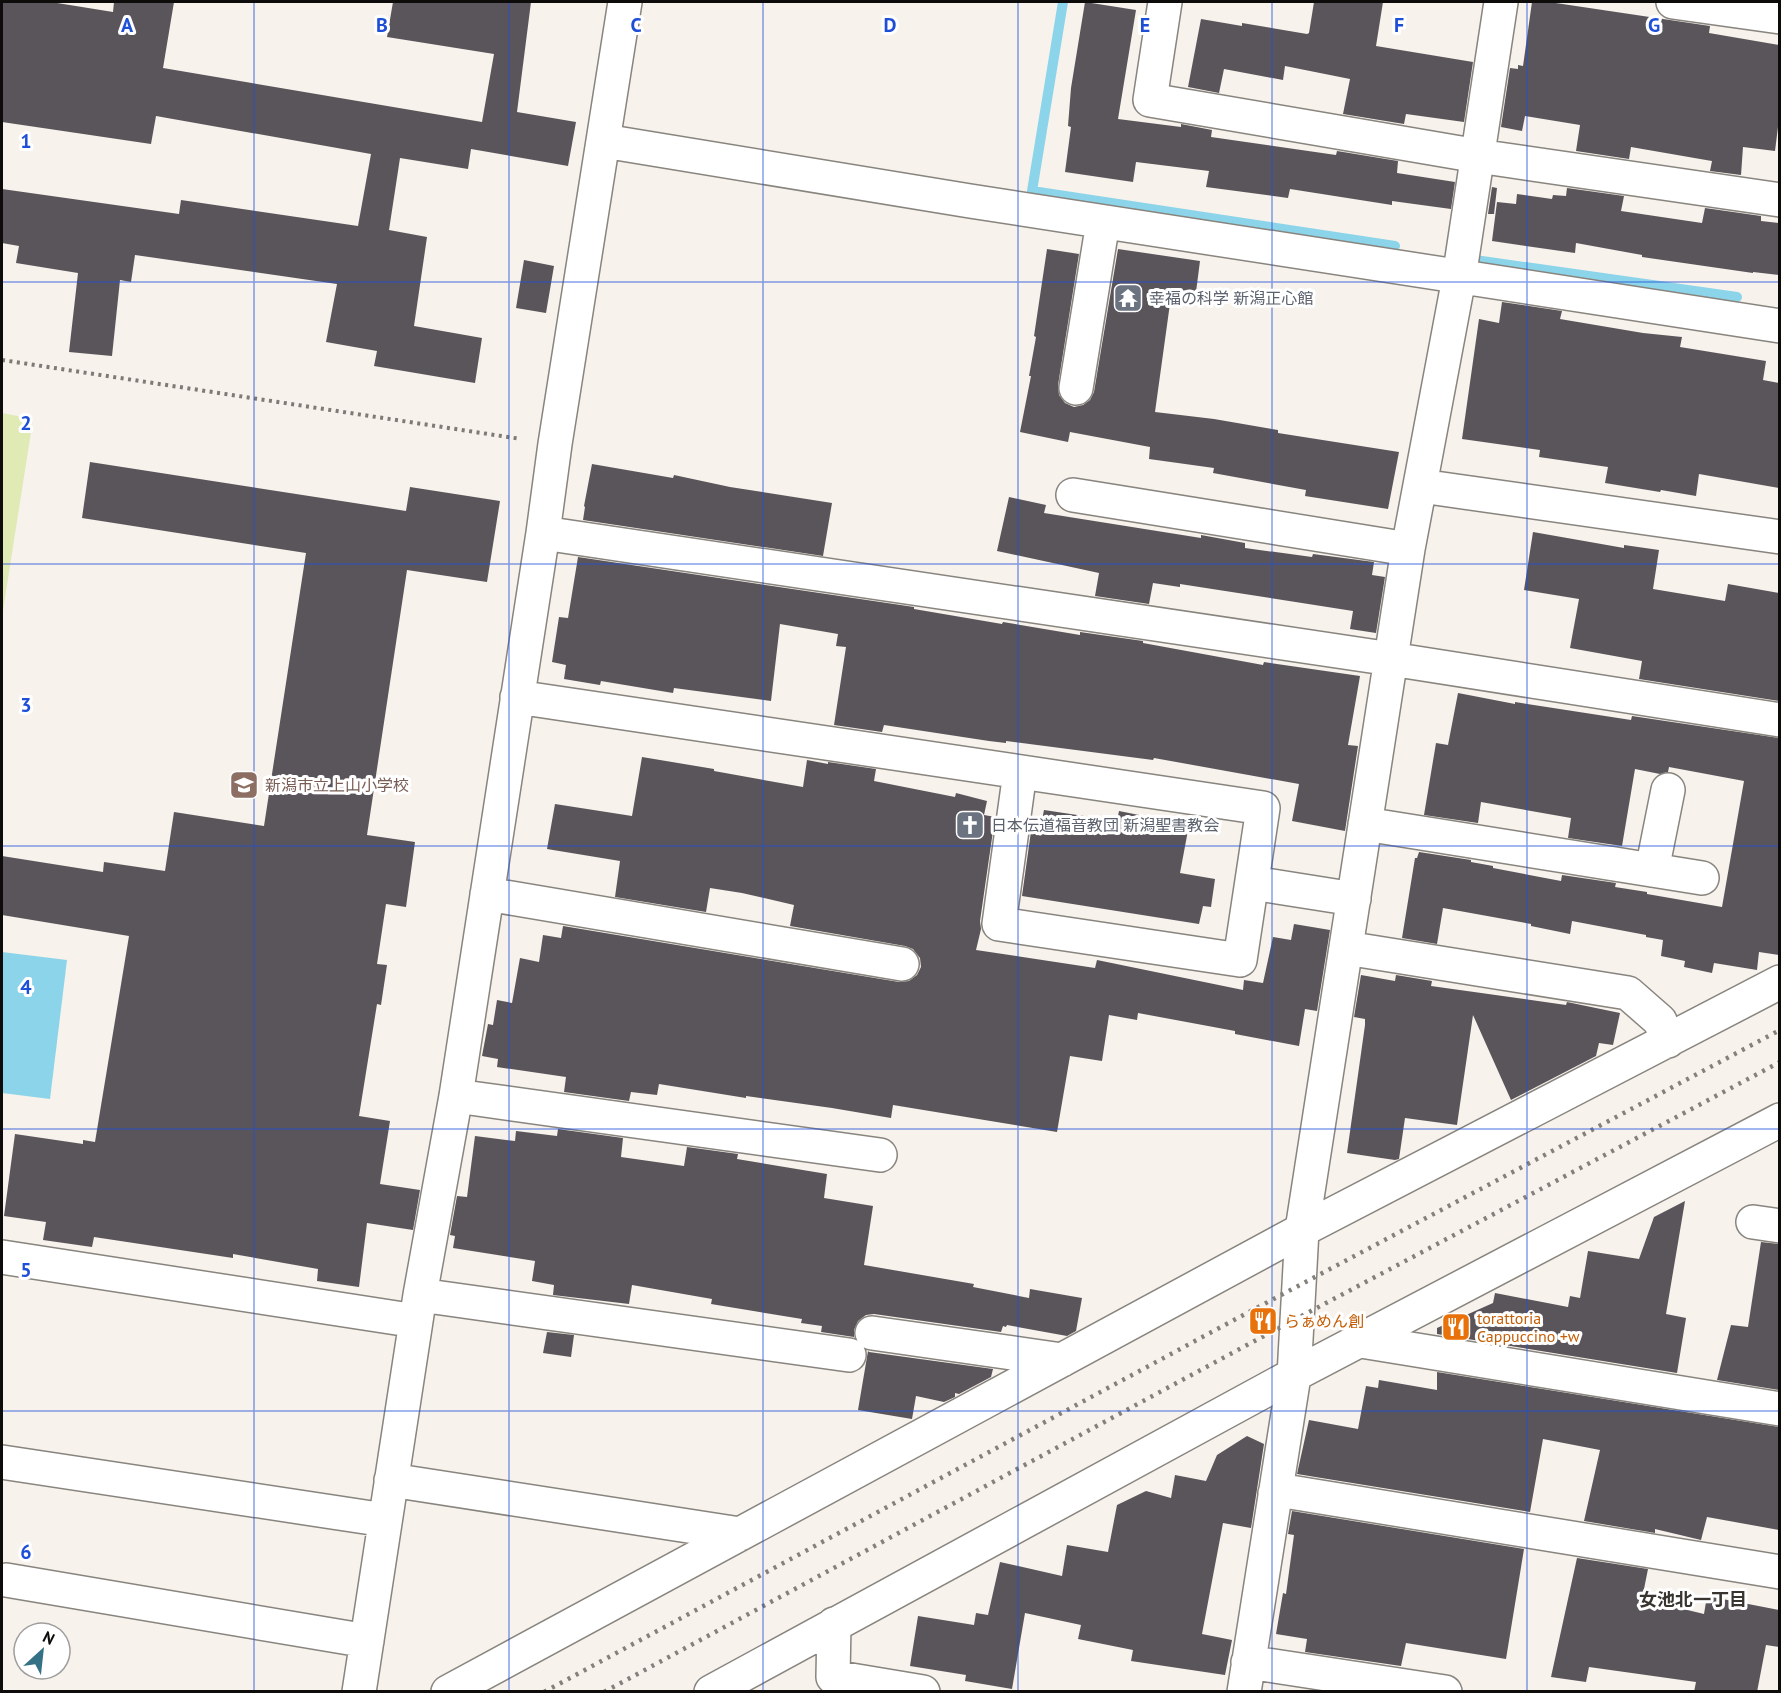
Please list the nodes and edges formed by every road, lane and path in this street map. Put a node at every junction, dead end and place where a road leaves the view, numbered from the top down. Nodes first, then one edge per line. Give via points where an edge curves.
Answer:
1 (626, 2) edge
2 (1166, 2) edge
3 (1501, 2) edge
4 (1673, 2) edge
5 (1779, 17) edge
6 (604, 141) junction
7 (1478, 156) junction
8 (1779, 200) edge
9 (1103, 222) junction
10 (1460, 278) junction
11 (1779, 326) edge
12 (2, 360) edge
13 (1076, 388) dead end
14 (555, 444) junction
15 (1421, 486) junction
16 (1073, 495) dead end
17 (543, 533) junction
18 (1779, 537) edge
19 (1408, 549) junction
20 (1391, 659) junction
21 (518, 697) junction
22 (1779, 720) edge
23 (1020, 772) junction
24 (1668, 790) dead end
25 (1365, 824) junction
26 (1652, 870) junction
27 (1702, 878) dead end
28 (1252, 883) junction
29 (487, 894) junction
30 (1354, 899) junction
31 (1346, 948) junction
32 (902, 964) dead end
33 (1779, 982) edge
34 (1668, 1041) junction
35 (456, 1096) junction
36 (1779, 1120) edge
37 (880, 1155) dead end
38 (1302, 1230) junction
39 (2, 1257) edge
40 (418, 1308) junction
41 (1361, 1341) junction
42 (1062, 1360) junction
43 (1294, 1376) junction
44 (1779, 1409) edge
45 (2, 1462) edge
46 (392, 1480) junction
47 (1275, 1493) junction
48 (386, 1520) junction
49 (740, 1534) junction
50 (1779, 1572) edge
51 (6, 1580) dead end
52 (834, 1624) junction
53 (367, 1641) junction
54 (1246, 1677) edge
55 (359, 1692) edge
56 (448, 1692) edge
57 (711, 1692) edge
58 (923, 1692) edge
59 (1445, 1692) edge

1 - 6 street
2 - 7 street via 1150,100
3 - 7 street
4 - 5 street
6 - 9 street
6 - 14 street
7 - 8 street
7 - 10 street
9 - 10 street
9 - 13 street
10 - 11 street
10 - 15 street
12 - 14 path
14 - 17 street
15 - 18 street
15 - 19 street
16 - 19 street
17 - 20 street
17 - 21 street
19 - 20 street
20 - 22 street
20 - 25 street
21 - 23 street
21 - 29 street
23 - 28 street via 1263,808
23 - 28 street via 999,924 1240,960
24 - 26 street
25 - 26 street
25 - 30 street
26 - 27 street
28 - 30 street
29 - 32 street
29 - 35 street
30 - 31 street
31 - 34 street via 1628,993 1660,1021
31 - 38 street
33 - 34 street
34 - 38 street
35 - 37 street
35 - 40 street
36 - 41 street
38 - 42 street
38 - 43 street
39 - 40 street
40 - 42 street
40 - 46 street
41 - 43 street
41 - 44 street
42 - 49 street
43 - 47 street
43 - 52 street
45 - 48 street
46 - 48 street
46 - 49 street
47 - 50 street via 1284,1491
47 - 54 street
48 - 53 street
49 - 56 street
51 - 53 street
52 - 57 street
52 - 58 street via 833,1677
53 - 55 street
54 - 59 street

